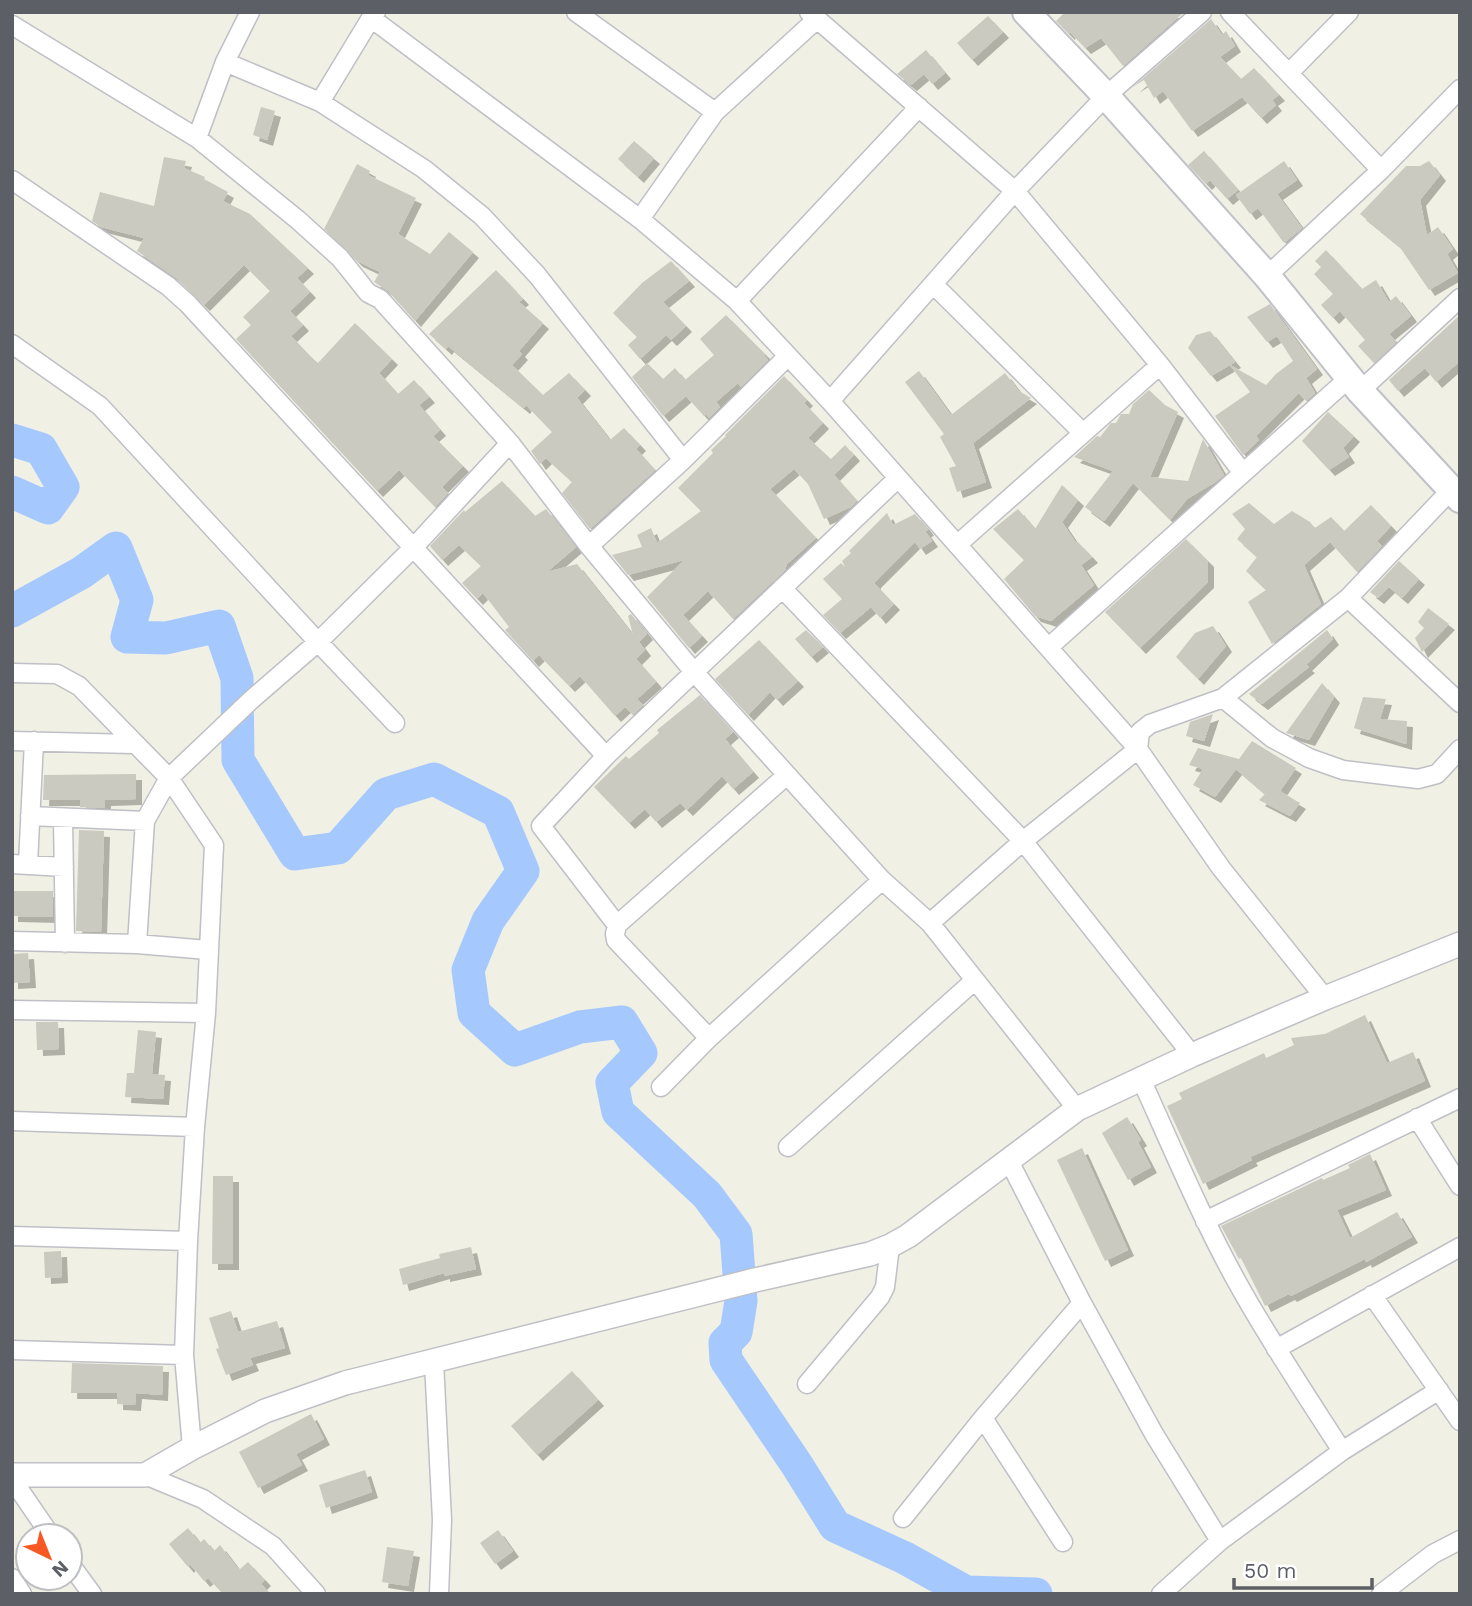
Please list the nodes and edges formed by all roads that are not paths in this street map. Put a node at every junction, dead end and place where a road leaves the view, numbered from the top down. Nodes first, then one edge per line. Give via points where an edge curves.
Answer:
1 (19, 12) edge
2 (576, 12) edge
3 (1026, 12) edge
4 (1202, 12) edge
5 (1230, 12) edge
6 (1349, 12) edge
7 (245, 14) edge
8 (374, 15) edge
9 (813, 16) edge
10 (12, 25) edge
11 (226, 62) junction
12 (1289, 73) junction
13 (1460, 89) edge
14 (1106, 96) junction
15 (320, 102) junction
16 (919, 107) junction
17 (715, 112) junction
18 (197, 138) junction
19 (1381, 170) junction
20 (12, 180) edge
21 (1015, 191) junction
22 (640, 219) junction
23 (1267, 276) junction
24 (934, 285) junction
25 (1460, 299) edge
26 (737, 301) junction
27 (12, 344) edge
28 (788, 356) junction
29 (1160, 365) junction
30 (1354, 385) junction
31 (830, 401) junction
32 (1083, 433) junction
33 (510, 443) junction
34 (682, 460) junction
35 (1243, 473) junction
36 (898, 478) junction
37 (1456, 494) edge
38 (958, 544) junction
39 (589, 546) junction
40 (414, 547) junction
41 (782, 588) junction
42 (1348, 598) junction
43 (318, 642) junction
44 (1049, 647) junction
45 (694, 672) junction
46 (12, 673) edge
47 (1223, 698) junction
48 (1460, 703) edge
49 (395, 723) dead end
50 (12, 741) edge
51 (34, 741) junction
52 (133, 744) junction
53 (1460, 748) edge
54 (1138, 749) junction
55 (606, 756) junction
56 (787, 775) junction
57 (169, 778) junction
58 (30, 816) junction
59 (63, 818) junction
60 (145, 821) junction
61 (1023, 841) junction
62 (20, 864) edge
63 (64, 867) junction
64 (883, 880) junction
65 (930, 922) junction
66 (617, 925) junction
67 (12, 942) edge
68 (65, 943) junction
69 (137, 944) junction
70 (1460, 944) edge
71 (208, 950) junction
72 (974, 981) junction
73 (1325, 998) junction
74 (12, 1010) edge
75 (206, 1013) junction
76 (709, 1038) junction
77 (1192, 1055) junction
78 (1141, 1079) junction
79 (661, 1087) dead end
80 (1460, 1098) edge
81 (1077, 1109) junction
82 (1417, 1118) junction
83 (12, 1121) edge
84 (195, 1127) junction
85 (788, 1146) dead end
86 (1009, 1161) junction
87 (1460, 1186) edge
88 (1205, 1221) junction
89 (12, 1236) edge
90 (188, 1241) junction
91 (890, 1246) junction
92 (1460, 1247) edge
93 (1372, 1295) junction
94 (1082, 1303) junction
95 (1276, 1349) junction
96 (12, 1350) edge
97 (184, 1355) junction
98 (434, 1362) junction
99 (807, 1384) dead end
100 (1439, 1390) junction
101 (983, 1418) junction
102 (1460, 1421) edge
103 (192, 1448) junction
104 (1342, 1451) junction
105 (145, 1475) junction
106 (12, 1477) edge
107 (903, 1518) dead end
108 (42, 1522) edge
109 (1460, 1540) edge
110 (1220, 1541) junction
111 (1063, 1542) dead end
112 (12, 1578) edge
113 (22, 1594) edge
114 (316, 1594) edge
115 (439, 1594) edge
116 (1161, 1594) edge
117 (1381, 1594) edge

1 - 10 street
2 - 17 street
3 - 14 main road
4 - 14 street
5 - 12 street
6 - 12 street
7 - 11 street
8 - 15 street
8 - 22 street
9 - 16 street
9 - 17 street
10 - 18 street
11 - 15 street
11 - 18 street
12 - 19 street
13 - 19 street
14 - 21 street
14 - 23 main road
15 - 34 street via 424,169 482,216 537,275
16 - 21 street
16 - 26 street
17 - 22 street
18 - 33 street via 340,258
19 - 23 street
20 - 40 street via 188,304
21 - 24 street
21 - 29 street
22 - 26 street
23 - 30 main road
24 - 31 street
24 - 32 street
25 - 30 street
26 - 28 street
27 - 43 street via 100,406
28 - 31 street
28 - 34 street
29 - 32 street
29 - 35 street
30 - 35 street
30 - 37 main road
31 - 36 street
32 - 38 street
33 - 39 street
33 - 40 street
34 - 39 street
35 - 44 street
36 - 38 street
36 - 41 street
37 - 42 street
38 - 44 street
39 - 45 street
40 - 43 street
40 - 55 street
41 - 45 street
41 - 61 street
42 - 47 street
42 - 48 street
43 - 49 street
43 - 57 street
44 - 54 street
45 - 55 street
45 - 56 street
46 - 52 street via 57,674 79,686
47 - 53 street via 1272,738 1309,758 1343,769 1418,779 1437,774
47 - 54 street via 1150,723 1140,732
50 - 51 street
51 - 52 street
51 - 58 street
52 - 57 street
54 - 61 street
54 - 73 street via 1221,868
55 - 66 street via 541,826
56 - 64 street
56 - 66 street
57 - 60 street
57 - 71 street via 214,845
58 - 59 street
58 - 62 street
59 - 60 street
59 - 63 street
60 - 69 street
61 - 65 street
61 - 77 street
62 - 63 street
63 - 68 street
64 - 65 street
64 - 76 street
65 - 72 street
66 - 76 street via 616,940
67 - 68 street
68 - 69 street
69 - 71 street
70 - 73 street
71 - 75 street
72 - 81 street
72 - 85 street
73 - 77 street
74 - 75 street
75 - 84 street
76 - 79 street
77 - 78 street
78 - 81 street
78 - 88 street
80 - 82 street
81 - 86 street
82 - 87 street
82 - 88 street
83 - 84 street
84 - 90 street
86 - 91 street
86 - 94 street
88 - 95 street
89 - 90 street
90 - 97 street
91 - 98 street
91 - 99 street via 880,1297
92 - 93 street
93 - 95 street
93 - 100 street
94 - 101 street
94 - 110 street
95 - 104 street
96 - 97 street
97 - 103 street
98 - 103 street via 345,1383 265,1411
98 - 115 street via 441,1508
100 - 102 street
100 - 104 street
101 - 107 street
101 - 111 street
103 - 105 street
104 - 110 street
105 - 106 street
105 - 114 street via 203,1499 273,1546
106 - 108 street
109 - 117 street via 1433,1554
110 - 116 street
112 - 113 street

